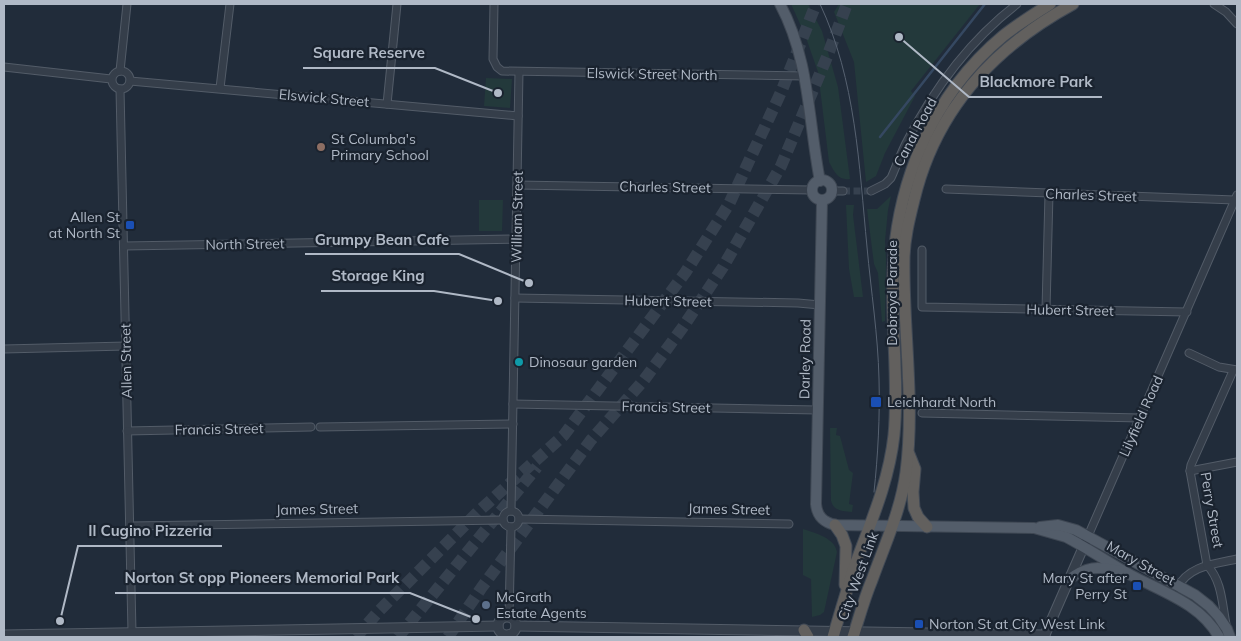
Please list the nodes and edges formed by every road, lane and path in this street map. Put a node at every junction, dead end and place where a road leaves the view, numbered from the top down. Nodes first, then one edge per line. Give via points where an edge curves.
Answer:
1 (127, 4) edge
2 (230, 4) edge
3 (397, 4) edge
4 (494, 4) edge
5 (780, 4) edge
6 (1017, 4) edge
7 (1050, 4) edge
8 (1073, 4) edge
9 (1214, 4) edge
10 (1237, 24) edge
11 (4, 67) edge
12 (120, 71) junction
13 (519, 72) junction
14 (805, 76) junction
15 (111, 79) junction
16 (130, 81) junction
17 (220, 88) junction
18 (120, 89) junction
19 (387, 104) junction
20 (518, 116) junction
21 (820, 181) junction
22 (518, 184) junction
23 (946, 189) dead end
24 (812, 190) junction
25 (871, 191) tunnel mouth
26 (1049, 194) junction
27 (1236, 198) edge
28 (822, 200) junction
29 (516, 239) junction
30 (124, 246) junction
31 (922, 250) dead end
32 (515, 298) junction
33 (820, 305) junction
34 (1046, 309) junction
35 (1187, 312) junction
36 (126, 346) junction
37 (4, 349) edge
38 (1188, 353) dead end
39 (1232, 370) edge
40 (513, 404) junction
41 (818, 410) junction
42 (922, 413) dead end
43 (1140, 418) junction
44 (512, 424) junction
45 (311, 427) dead end
46 (320, 427) dead end
47 (127, 431) junction
48 (907, 450) junction
49 (1237, 462) edge
50 (1190, 472) junction
51 (511, 511) junction
52 (519, 519) junction
53 (503, 520) junction
54 (790, 524) dead end
55 (835, 525) junction
56 (871, 525) junction
57 (130, 526) junction
58 (892, 526) junction
59 (511, 527) junction
60 (927, 527) junction
61 (1034, 528) junction
62 (1088, 536) junction
63 (1084, 546) junction
64 (1237, 559) edge
65 (1207, 565) junction
66 (1130, 574) junction
67 (1068, 580) junction
68 (1179, 585) junction
69 (847, 591) junction
70 (1173, 597) junction
71 (509, 617) junction
72 (498, 626) junction
73 (516, 626) junction
74 (132, 632) junction
75 (1229, 633) edge
76 (806, 634) edge
77 (834, 634) edge
78 (854, 634) edge
79 (4, 635) edge
80 (509, 636) edge
81 (1045, 636) edge
82 (1219, 637) edge

1 - 12 street
2 - 17 street
3 - 19 street
4 - 13 street, Elswick Street North via 495,65 499,70
5 - 14 main road via 797,43
6 - 25 street, Canal Road via 985,30 949,72 911,134 890,178
7 - 56 highway, Dobroyd Parade via 1003,36 961,80 928,132 905,188 893,268 894,435 888,469
8 - 48 highway, Dobroyd Parade via 1019,37 991,63 956,106 926,162 908,222 904,257
9 - 10 street
11 - 15 street
12 - 15 street
12 - 16 street via 126,72
13 - 14 street, Elswick Street North
13 - 20 street, William Street
14 - 21 main road
15 - 18 street
16 - 17 street, Elswick Street
16 - 18 street via 127,87
17 - 19 street, Elswick Street
18 - 30 street, Allen Street
19 - 20 street, Elswick Street
20 - 22 street, William Street
21 - 24 main road
21 - 28 main road via 837,191
22 - 24 street, Charles Street
22 - 29 street, William Street
23 - 26 street, Charles Street
24 - 28 main road via 816,199
26 - 27 street, Charles Street
26 - 34 street
27 - 35 street, Lilyfield Road
28 - 33 main road, Darley Road
29 - 30 street, North Street
29 - 32 street, William Street
30 - 36 street, Allen Street
31 - 34 street, Hubert Street via 922,307
32 - 33 street, Hubert Street
32 - 40 street, William Street
33 - 41 main road, Darley Road
34 - 35 street, Hubert Street
35 - 43 street, Lilyfield Road
36 - 37 street
36 - 47 street, Allen Street
38 - 39 street
39 - 50 street, Perry Street
40 - 41 street, Francis Street
40 - 44 street, William Street
41 - 55 main road, Darley Road via 816,504 820,517
42 - 43 street
43 - 62 street, Lilyfield Road
44 - 46 street
44 - 51 street, William Street
45 - 47 street, Francis Street
47 - 57 street, Allen Street
48 - 58 highway, Dobroyd Parade via 902,493
48 - 60 highway via 914,469 914,508
49 - 50 street
50 - 65 street, Perry Street
51 - 52 street
51 - 53 street
52 - 54 street, James Street
52 - 59 street via 518,524
53 - 57 street, James Street
53 - 59 street
55 - 56 main road
55 - 69 highway via 846,546 844,581
56 - 58 main road
56 - 69 highway, City West Link
57 - 74 street, Allen Street
58 - 60 main road
58 - 78 highway, City West Link
59 - 71 street
60 - 61 main road
61 - 62 main road via 1058,525
61 - 63 main road
62 - 63 street, Lilyfield Road
62 - 68 main road, Mary Street
63 - 66 main road, Mary Street
63 - 67 street, Lilyfield Road
64 - 65 street, Mary Street
65 - 68 street, Mary Street via 1186,576
65 - 75 street, Perry Street via 1215,573
66 - 67 main road via 1094,567
66 - 70 main road, Mary Street
67 - 81 street, Lilyfield Road
68 - 70 street, Mary Street
68 - 75 main road, Perry Street via 1209,606
69 - 77 highway, City West Link
70 - 82 main road via 1196,609
71 - 72 street via 502,618
71 - 73 street
72 - 74 street
72 - 80 street
73 - 76 street
73 - 80 street
74 - 79 street
76 - 77 street
77 - 78 street
78 - 81 street

